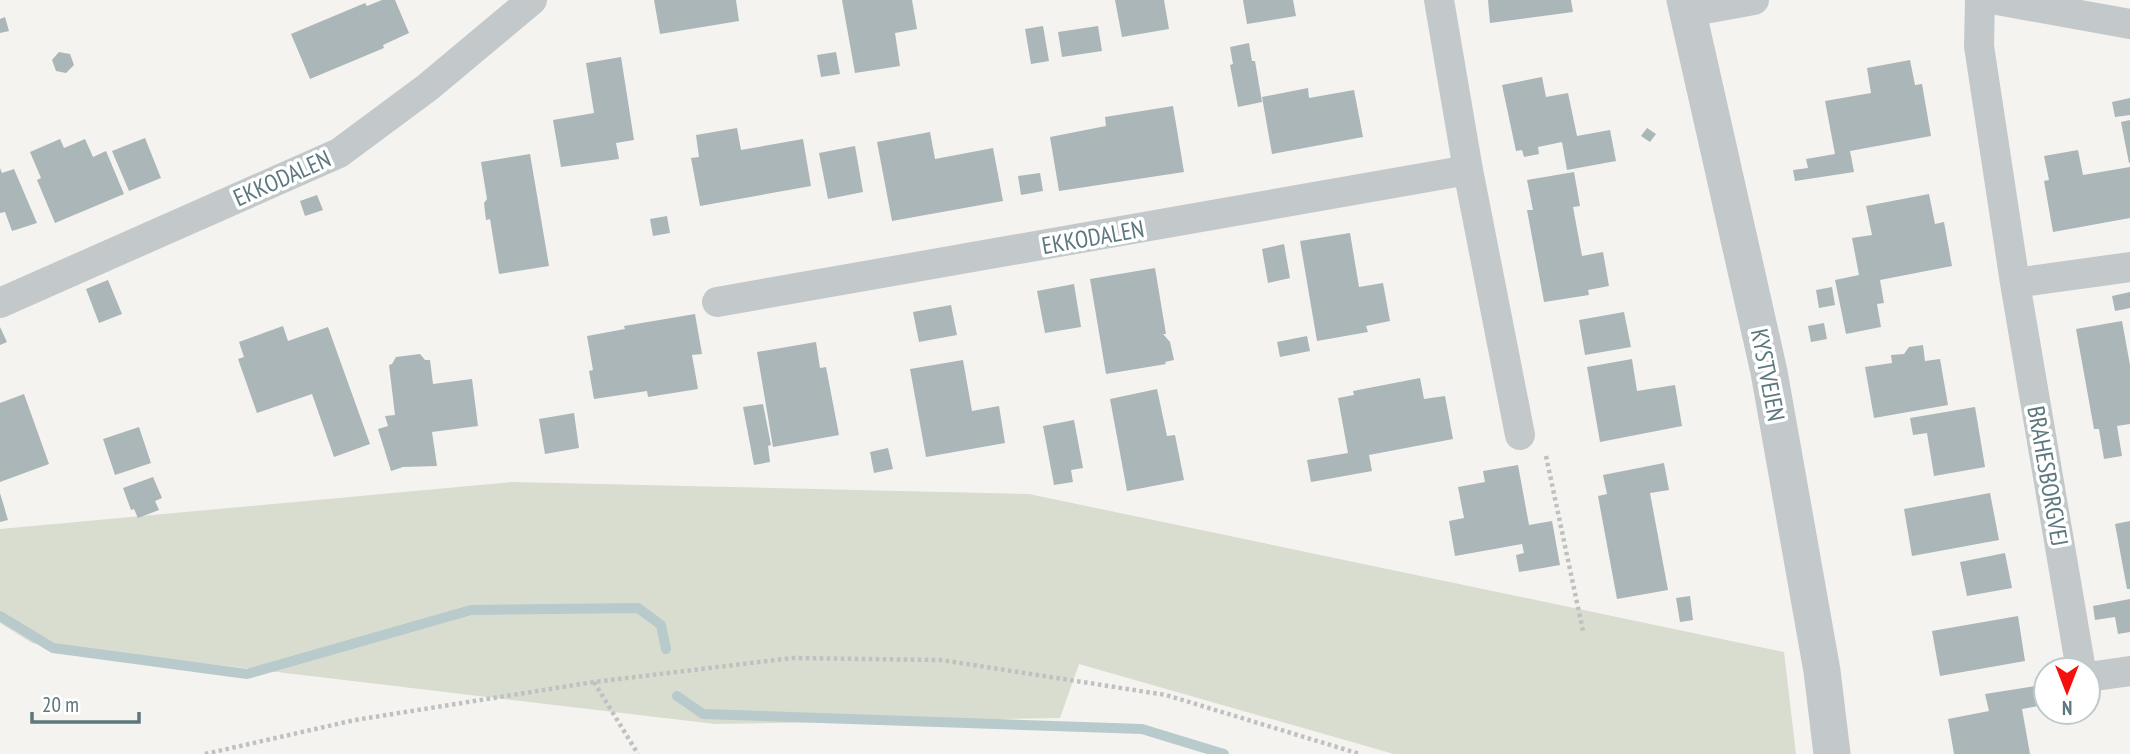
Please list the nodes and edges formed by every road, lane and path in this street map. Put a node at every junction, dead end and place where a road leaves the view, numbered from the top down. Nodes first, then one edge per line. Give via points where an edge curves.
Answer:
1 (532, 0) edge
2 (1438, 0) edge
3 (1754, 0) edge
4 (1980, 0) edge
5 (1997, 0) edge
6 (1686, 6) edge
7 (2130, 24) edge
8 (1468, 170) junction
9 (2130, 267) edge
10 (2015, 283) junction
11 (717, 302) dead end
12 (0, 303) edge
13 (1520, 435) joint
14 (1583, 632) dead end
15 (2079, 656) edge
16 (2130, 671) edge
17 (2102, 675) edge
18 (594, 682) junction
19 (205, 754) edge
20 (638, 754) edge
21 (1360, 754) edge
22 (1832, 754) edge

1 - 12 street, EKKODALEN via 428,87 339,153
2 - 8 street
3 - 6 street
4 - 10 street, BRAHESBORGVEJ via 1979,46
5 - 7 street
6 - 22 street, KYSTVEJEN via 1769,372 1822,671
8 - 11 street, EKKODALEN
8 - 13 street
9 - 10 street
10 - 15 street, BRAHESBORGVEJ
13 - 14 path via 1542,439
16 - 17 street
18 - 19 path via 355,720
18 - 20 path
18 - 21 path via 792,658 941,660 1166,695

